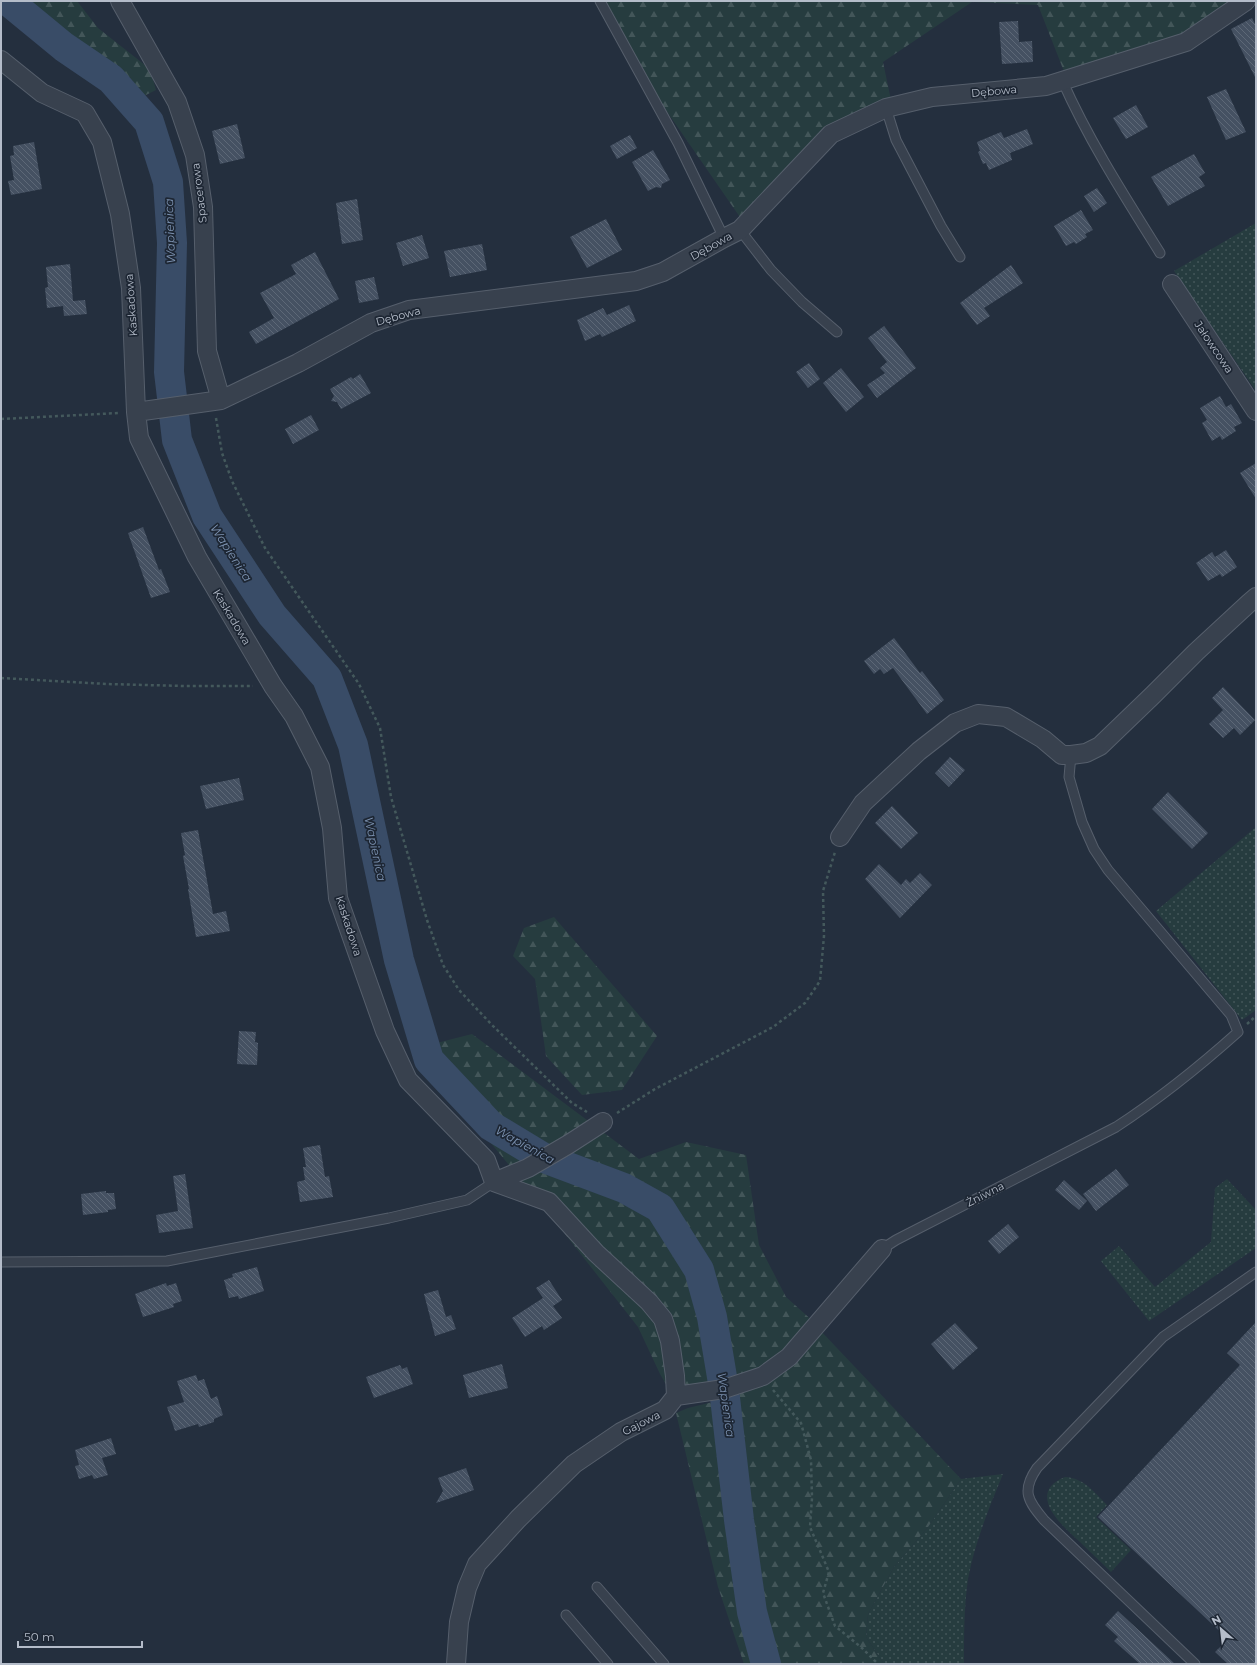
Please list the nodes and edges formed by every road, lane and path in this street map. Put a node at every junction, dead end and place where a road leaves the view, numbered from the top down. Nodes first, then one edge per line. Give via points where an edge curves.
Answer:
1 (120, 1) edge
2 (600, 1) edge
3 (1246, 1) edge
4 (1, 60) edge
5 (1062, 80) junction
6 (886, 108) junction
7 (740, 230) junction
8 (724, 238) junction
9 (1160, 253) dead end
10 (960, 257) dead end
11 (1172, 284) dead end
12 (837, 332) dead end
13 (211, 402) junction
14 (1256, 410) edge
15 (136, 412) junction
16 (1, 419) edge
17 (1256, 598) edge
18 (1, 678) edge
19 (273, 686) junction
20 (1071, 756) junction
21 (840, 837) joint
22 (603, 1122) junction
23 (494, 1182) junction
24 (882, 1249) joint
25 (1, 1262) edge
26 (1256, 1272) edge
27 (758, 1378) junction
28 (676, 1396) junction
29 (597, 1588) dead end
30 (566, 1615) dead end
31 (456, 1664) edge
32 (608, 1664) edge
33 (664, 1664) edge
34 (878, 1664) edge
35 (1195, 1664) edge

1 - 13 street, Spacerowa via 177,102 195,155 203,207
2 - 8 lane via 678,143
3 - 5 street, Dębowa via 1186,42
4 - 15 street, Kaskadowa via 42,93 86,113 102,142 120,214 131,288
5 - 6 street, Dębowa via 1046,86 932,97
5 - 9 lane via 1077,113 1116,182
6 - 7 street, Dębowa via 831,134
6 - 10 lane via 896,140
7 - 8 street, Dębowa
7 - 12 lane via 771,270 802,302
8 - 13 street, Dębowa via 663,272 636,281 409,310 371,323 298,363
11 - 14 street, Jałowcowa
13 - 15 street, Dębowa
13 - 22 path via 222,453 232,482 265,548 359,684 380,728 391,797 443,965 459,990 572,1104
15 - 16 path
15 - 19 street, Kaskadowa via 139,438 197,557
17 - 20 street via 1196,652 1100,746 1086,753
18 - 19 path via 130,685
19 - 23 street, Kaskadowa via 294,716 320,767 332,828 338,898 385,1031 408,1080 486,1160
20 - 21 street via 1062,755 1043,739 1006,717 978,714 955,723 919,751 863,803
20 - 24 lane, Żniwna via 1069,777 1082,822 1094,849 1108,870 1231,1015 1238,1032 1140,1112 1116,1127
21 - 22 path via 823,891 824,936 820,981 805,1003 773,1027 655,1089
22 - 23 street via 528,1168
23 - 25 lane via 467,1200 167,1262
23 - 28 street via 549,1202 596,1253 649,1302 662,1319 670,1341 676,1376
24 - 27 street, Żniwna via 789,1357
26 - 35 lane via 1163,1337 1037,1468 1030,1477 1028,1486 1028,1496 1044,1520
27 - 28 street, Żniwna via 724,1389
27 - 34 path via 801,1423 811,1460 810,1527 829,1572 823,1593 835,1626
28 - 31 street, Gajowa via 665,1410 621,1432 574,1464 477,1564 467,1588 460,1622
29 - 33 lane
30 - 32 lane

